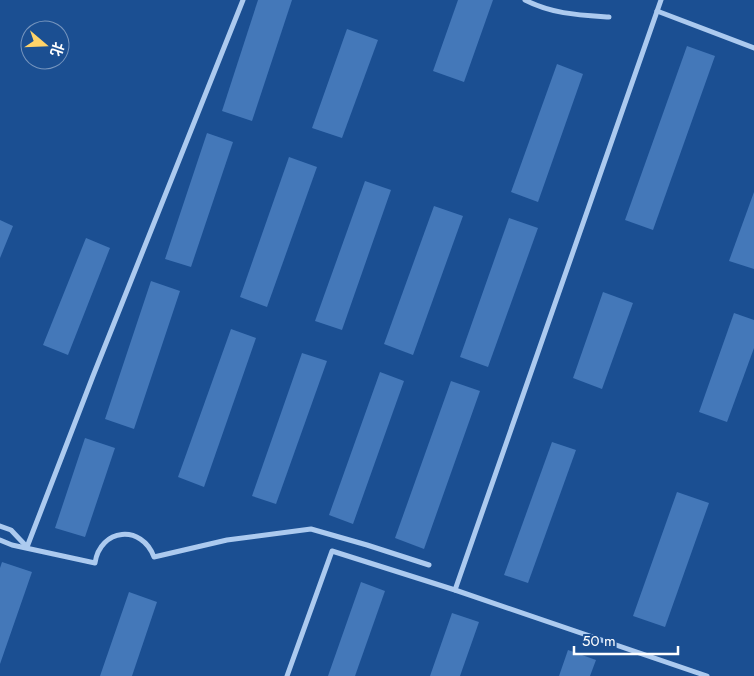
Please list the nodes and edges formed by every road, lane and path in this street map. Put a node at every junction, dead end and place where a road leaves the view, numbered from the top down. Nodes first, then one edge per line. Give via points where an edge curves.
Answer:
1 (243, 0) edge
2 (525, 0) edge
3 (660, 0) edge
4 (657, 11) junction
5 (609, 16) dead end
6 (754, 48) edge
7 (0, 526) edge
8 (0, 540) edge
9 (27, 547) junction
10 (429, 565) dead end
11 (455, 590) junction
12 (287, 676) edge
13 (707, 676) edge

1 - 9 street
2 - 5 street via 563,14
3 - 4 street
4 - 6 street
4 - 11 street
7 - 9 street via 10,530
8 - 9 street
9 - 10 street via 95,563 102,545 120,535 141,539 154,557 227,540 311,529
11 - 12 street via 332,551
11 - 13 street

